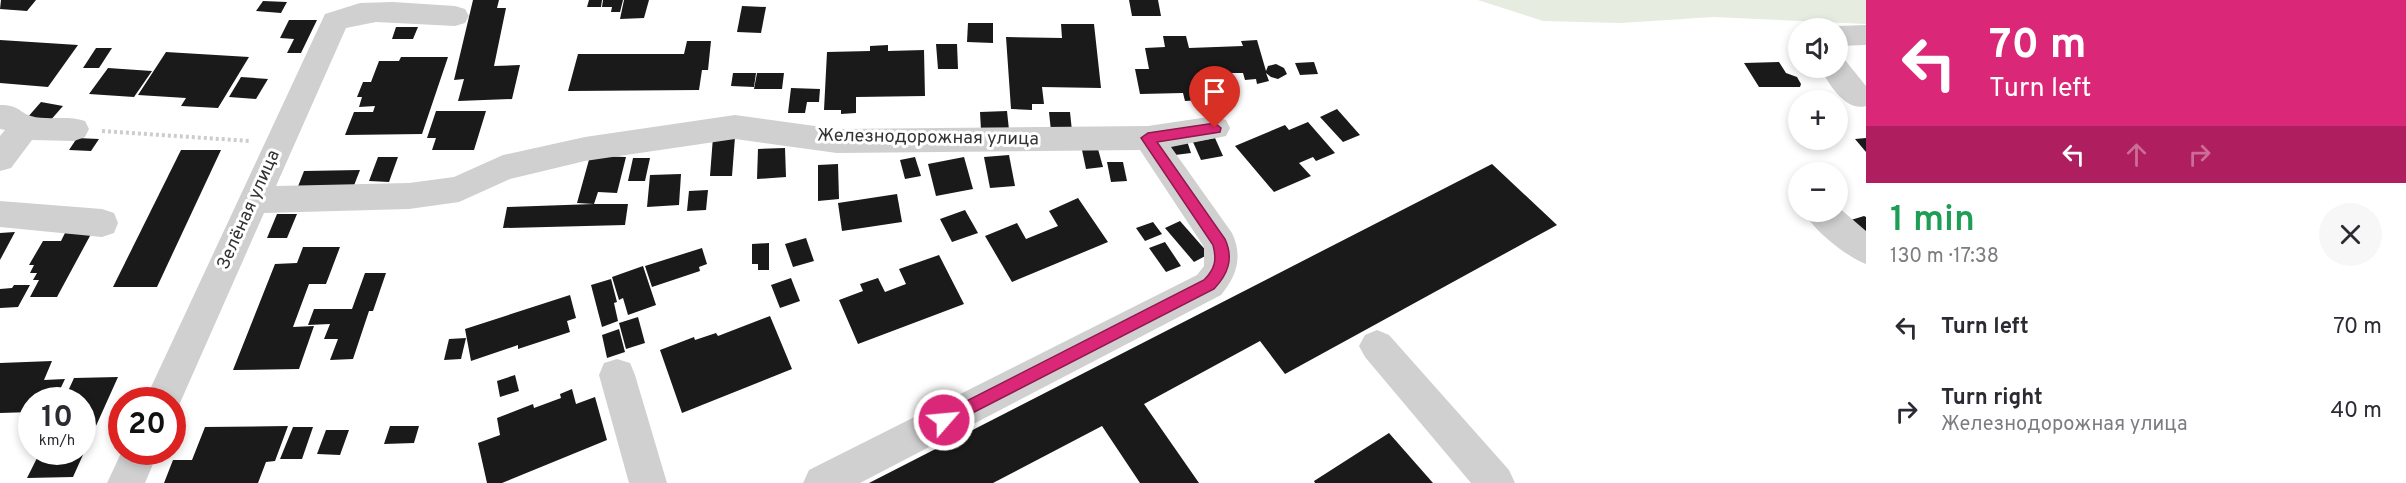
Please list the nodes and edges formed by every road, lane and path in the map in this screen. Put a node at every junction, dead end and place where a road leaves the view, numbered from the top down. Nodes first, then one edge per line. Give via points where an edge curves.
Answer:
1 (455, 16) dead end
2 (1866, 35) edge
3 (1848, 36) edge
4 (1843, 78) edge
5 (1858, 97) dead end
6 (12, 122) edge
7 (1215, 128) dead end
8 (74, 129) joint
9 (1148, 138) junction
10 (279, 143) junction
11 (0, 159) edge
12 (253, 200) junction
13 (0, 214) edge
14 (1832, 222) edge
15 (102, 223) dead end
16 (1866, 250) edge
17 (1377, 346) dead end
18 (617, 375) dead end
19 (169, 387) edge
20 (134, 465) edge
21 (126, 483) edge
22 (648, 483) edge
23 (822, 483) edge
24 (1496, 483) edge

1 - 10 street, Зелёная улица via 364,12 345,14 335,21
2 - 3 street
4 - 5 street
6 - 8 street
6 - 11 street
7 - 9 street, Железнодорожная улица
8 - 10 path
9 - 12 street, Железнодорожная улица via 837,141 735,127 585,149 513,165 459,189 409,196
9 - 23 street via 1220,243 1220,274 1209,285
10 - 12 street, Зелёная улица
12 - 19 street, Зелёная улица
13 - 15 street
14 - 16 street
17 - 24 street
18 - 22 street
20 - 21 street

